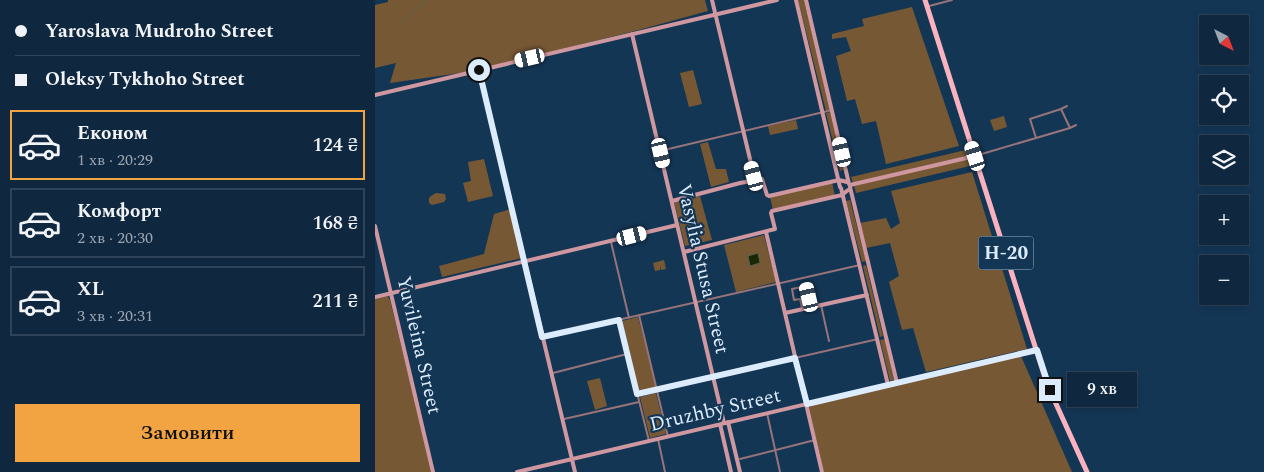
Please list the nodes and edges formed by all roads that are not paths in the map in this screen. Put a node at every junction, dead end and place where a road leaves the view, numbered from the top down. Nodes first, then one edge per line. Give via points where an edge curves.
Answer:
1 (712, 0) edge
2 (777, 0) edge
3 (796, 0) edge
4 (807, 0) edge
5 (925, 0) edge
6 (952, 0) edge
7 (927, 7) junction
8 (715, 15) junction
9 (632, 34) junction
10 (479, 70) junction
11 (375, 95) edge
12 (1067, 106) dead end
13 (1061, 109) junction
14 (832, 110) junction
15 (823, 113) junction
16 (1076, 125) dead end
17 (1070, 128) junction
18 (743, 131) junction
19 (1036, 138) junction
20 (660, 151) junction
21 (975, 156) junction
22 (755, 180) junction
23 (839, 180) junction
24 (849, 186) junction
25 (840, 187) junction
26 (842, 195) junction
27 (672, 201) junction
28 (677, 225) junction
29 (375, 226) edge
30 (764, 233) junction
31 (611, 241) junction
32 (684, 252) junction
33 (524, 262) junction
34 (860, 265) junction
35 (778, 283) junction
36 (391, 293) junction
37 (867, 295) junction
38 (375, 297) edge
39 (696, 303) junction
40 (821, 305) junction
41 (811, 308) junction
42 (802, 310) junction
43 (785, 313) junction
44 (639, 315) junction
45 (629, 318) junction
46 (619, 320) junction
47 (542, 337) junction
48 (877, 339) junction
49 (829, 340) dead end
50 (1037, 350) junction
51 (627, 354) junction
52 (795, 358) junction
53 (551, 374) junction
54 (713, 377) junction
55 (897, 383) junction
56 (888, 385) junction
57 (657, 390) junction
58 (637, 394) junction
59 (639, 402) junction
60 (807, 404) junction
61 (767, 413) junction
62 (562, 420) junction
63 (724, 423) junction
64 (668, 437) junction
65 (658, 439) junction
66 (815, 440) junction
67 (649, 441) junction
68 (775, 450) junction
69 (572, 459) junction
70 (740, 459) dead end
71 (433, 472) edge
72 (517, 472) edge
73 (575, 472) edge
74 (665, 472) edge
75 (731, 472) edge
76 (740, 472) edge
77 (780, 472) edge
78 (823, 472) edge
79 (1087, 472) edge

1 - 8 street
2 - 8 street
3 - 15 street
4 - 14 street
5 - 7 main road, Н-20
6 - 7 street
7 - 21 main road, Н-20
8 - 9 street
8 - 18 street
9 - 10 street
9 - 20 street, Vasylia Stusa Street
10 - 11 street
10 - 33 street
12 - 13 street
13 - 17 street
13 - 19 street via 1030,119
14 - 15 street
14 - 24 street
15 - 18 street
15 - 23 street
16 - 17 street
17 - 19 street
18 - 20 street
18 - 22 street
19 - 21 street
20 - 27 street, Vasylia Stusa Street
21 - 24 street
21 - 50 main road, Н-20
22 - 23 street via 762,179 769,196
22 - 27 street
23 - 24 street
23 - 25 street
24 - 25 street via 844,191
24 - 25 street via 842,182
24 - 26 street
24 - 55 street
25 - 26 street
26 - 30 street via 772,212 775,229
26 - 34 street
27 - 28 street, Vasylia Stusa Street
28 - 31 street
28 - 32 street, Vasylia Stusa Street
29 - 36 street, Yuvileina Street
30 - 32 street
30 - 35 street
31 - 33 street
31 - 45 street
32 - 39 street, Vasylia Stusa Street
33 - 36 street
33 - 47 street
34 - 35 street
34 - 37 street
35 - 39 street
35 - 43 street
36 - 38 street
36 - 71 street, Yuvileina Street
37 - 40 street
37 - 48 street
39 - 44 street
39 - 54 street, Vasylia Stusa Street
40 - 41 street
40 - 49 street
41 - 42 street
41 - 42 street via 806,286 792,289 794,300 800,299
42 - 43 street
43 - 52 street
44 - 45 street
44 - 57 street
45 - 46 street
46 - 47 street
46 - 51 street
47 - 53 street
48 - 52 street
48 - 56 street
50 - 55 street, Druzhby Street
50 - 79 main road, Н-20 via 1053,399
51 - 53 street
51 - 58 street
52 - 54 street
52 - 60 street
53 - 62 street
54 - 57 street
54 - 63 street, Vasylia Stusa Street
55 - 56 street, Druzhby Street
56 - 60 street, Druzhby Street
57 - 58 street
57 - 64 street
58 - 59 street
59 - 62 street
59 - 67 street
60 - 61 street, Druzhby Street
60 - 66 street
61 - 63 street, Druzhby Street
61 - 68 street
62 - 69 street
63 - 64 street, Druzhby Street
63 - 75 street, Vasylia Stusa Street
63 - 76 street, Vasylia Stusa Street
64 - 65 street, Druzhby Street
65 - 67 street, Druzhby Street
65 - 74 street
66 - 68 street
66 - 78 street
67 - 69 street, Druzhby Street
68 - 70 street
68 - 77 street
69 - 72 street, Druzhby Street
69 - 73 street

